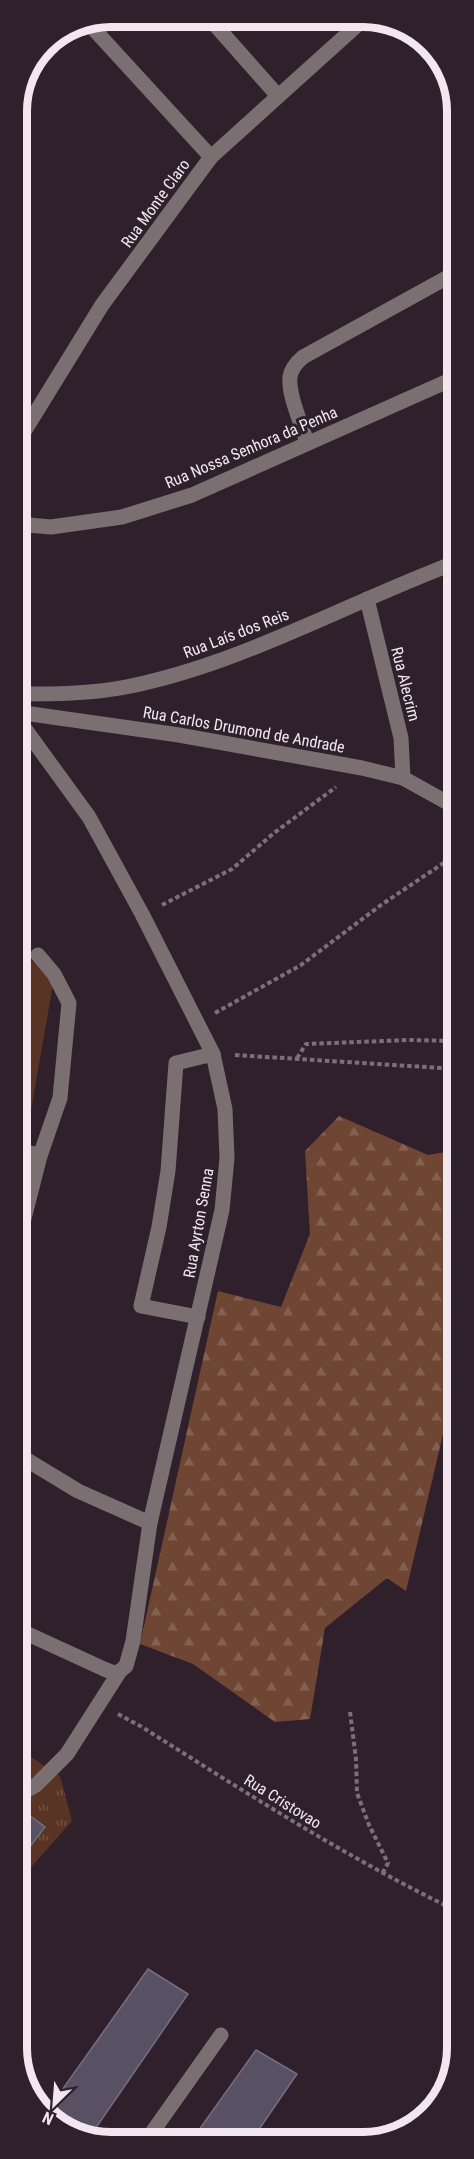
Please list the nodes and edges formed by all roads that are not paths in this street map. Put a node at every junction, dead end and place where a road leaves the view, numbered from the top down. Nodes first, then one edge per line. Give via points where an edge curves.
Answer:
1 (217, 27) edge
2 (355, 27) edge
3 (94, 29) edge
4 (278, 96) junction
5 (211, 157) junction
6 (447, 278) edge
7 (447, 381) edge
8 (27, 427) edge
9 (308, 443) junction
10 (27, 525) edge
11 (447, 566) edge
12 (367, 598) junction
13 (27, 694) edge
14 (27, 713) edge
15 (27, 732) edge
16 (402, 778) junction
17 (447, 803) edge
18 (38, 955) dead end
19 (213, 1054) junction
20 (27, 1152) edge
21 (40, 1156) junction
22 (27, 1207) edge
23 (198, 1317) junction
24 (27, 1460) edge
25 (150, 1523) junction
26 (27, 1634) edge
27 (120, 1671) junction
28 (27, 1790) edge
29 (221, 2035) dead end
30 (152, 2132) edge

1 - 4 street
2 - 4 street, Rua Monte Claro
3 - 5 street
4 - 5 street, Rua Monte Claro
5 - 8 street, Rua Monte Claro via 102,305
6 - 9 street via 295,365 290,377 292,392
7 - 9 street, Rua Nossa Senhora da Penha
9 - 10 street, Rua Nossa Senhora da Penha via 192,495 122,517 51,527
11 - 12 street, Rua Laís dos Reis
12 - 13 street, Rua Laís dos Reis via 201,668 125,687
12 - 16 street, Rua Alecrim via 401,738
14 - 16 street, Rua Carlos Drumond de Andrade via 179,735
15 - 19 street, Rua Ayrton Senna via 89,817
16 - 17 street, Rua Carlos Drumond de Andrade
18 - 21 street via 54,974 69,1003 60,1098
19 - 23 street, Rua Ayrton Senna via 225,1109 228,1158 222,1209
19 - 23 street via 176,1063 168,1171 141,1306
20 - 21 street
21 - 22 street
23 - 25 street, Rua Ayrton Senna
24 - 25 street via 78,1491
25 - 27 street, Rua Ayrton Senna via 133,1641 129,1659
26 - 27 street via 104,1669
27 - 28 street, Rua Ayrton Senna via 67,1754
29 - 30 street

